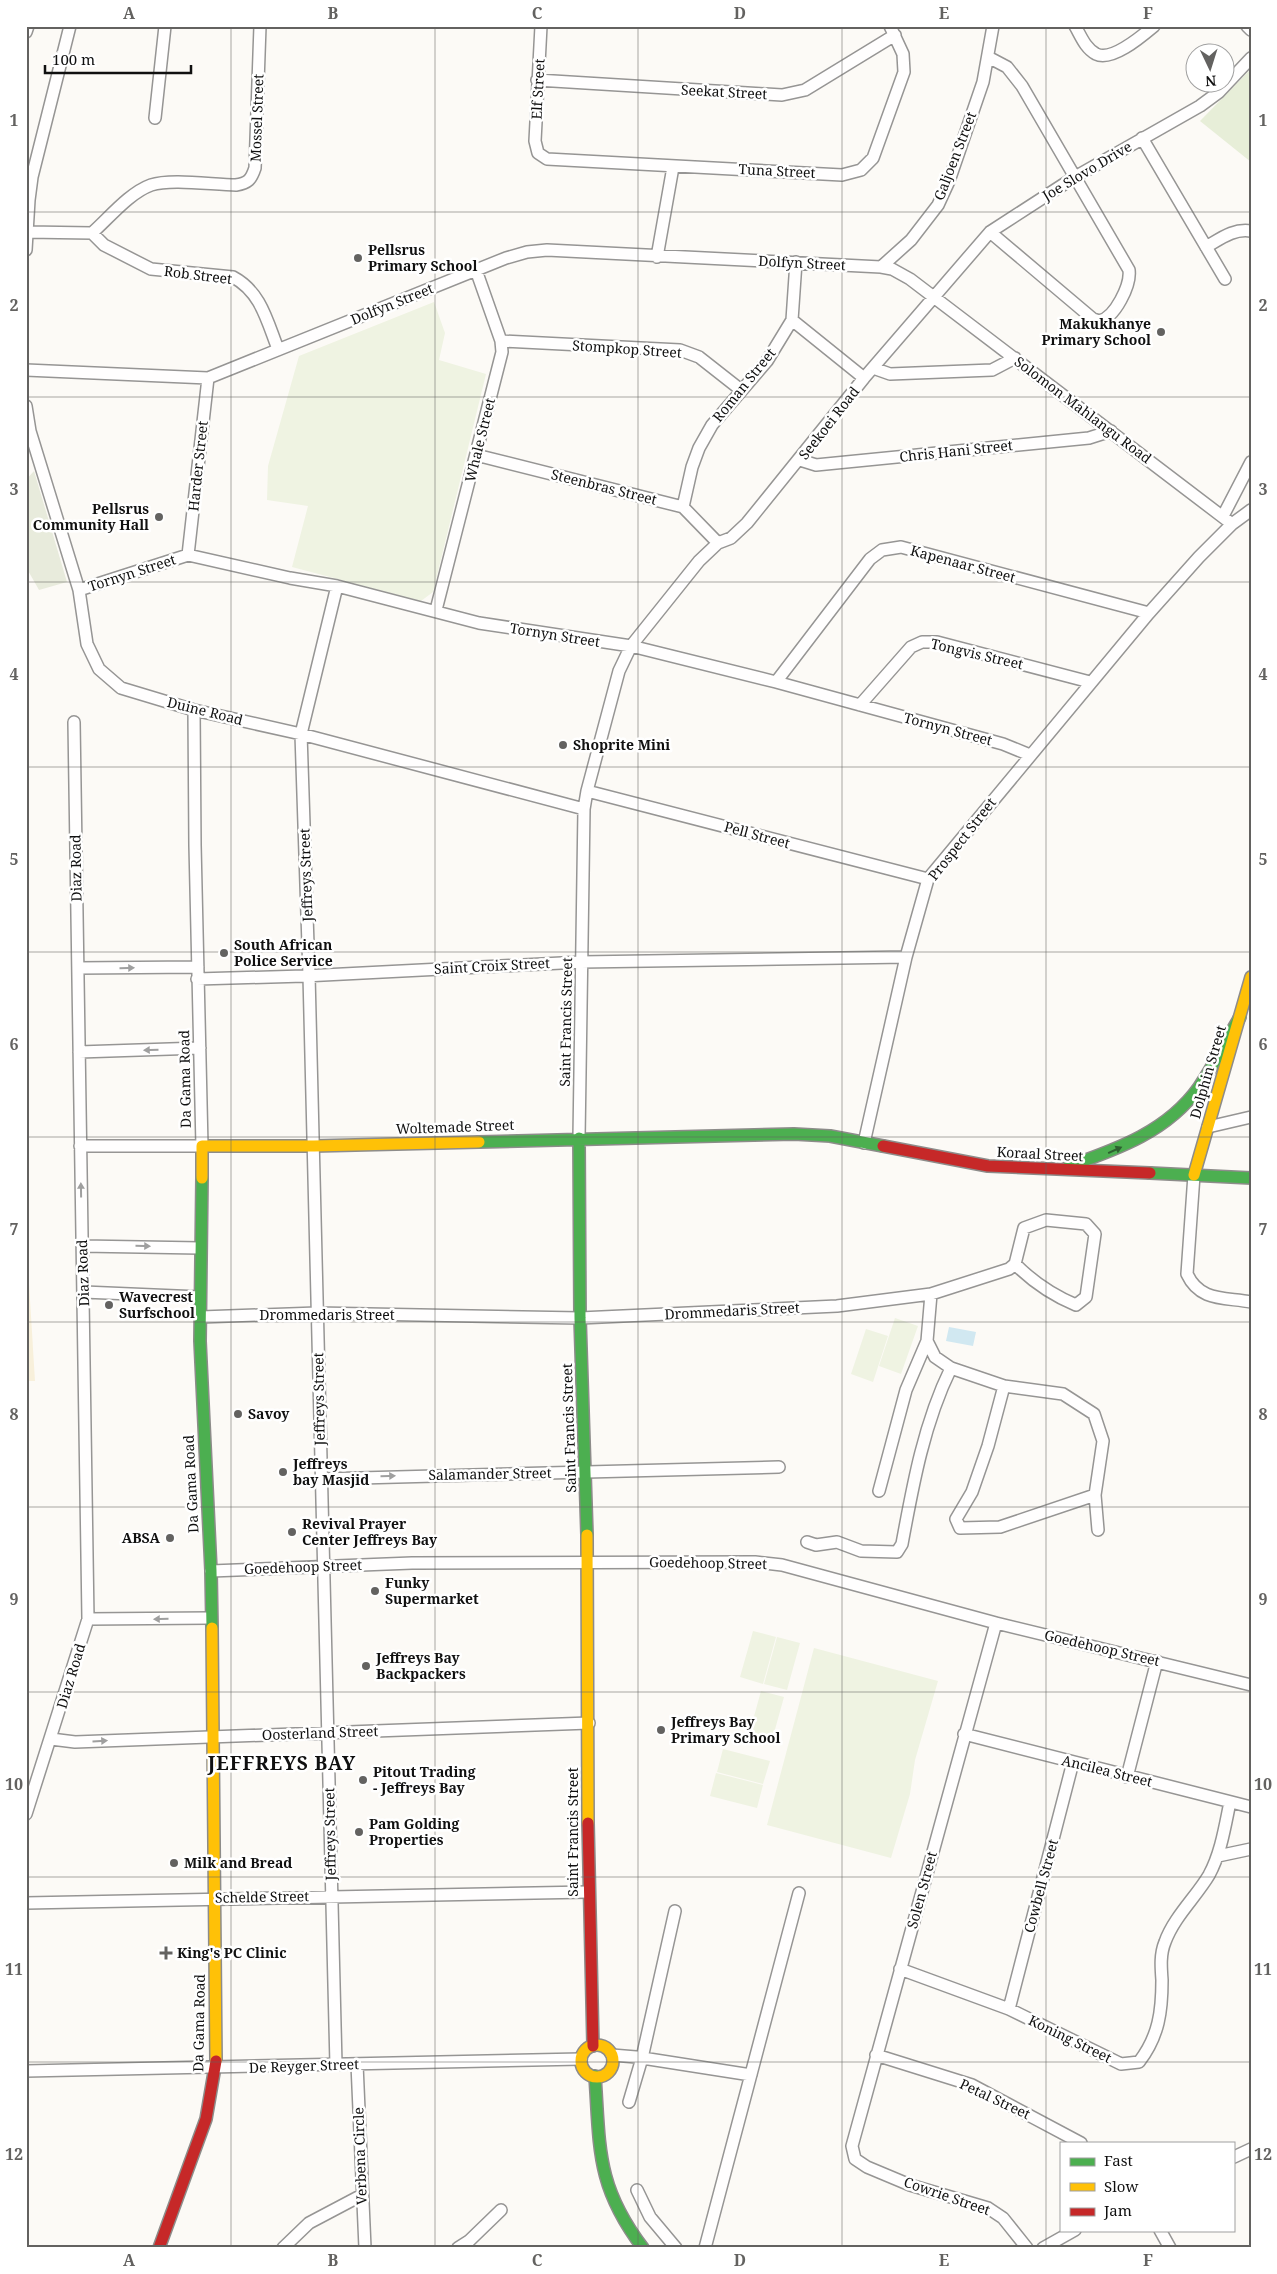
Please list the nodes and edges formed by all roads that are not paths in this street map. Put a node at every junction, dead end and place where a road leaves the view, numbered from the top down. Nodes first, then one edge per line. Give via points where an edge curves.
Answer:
1 (28, 26) edge
2 (70, 26) edge
3 (165, 26) edge
4 (260, 26) edge
5 (541, 26) edge
6 (993, 26) edge
7 (1075, 26) edge
8 (1154, 26) edge
9 (1246, 26) edge
10 (1251, 30) edge
11 (893, 31) edge
12 (26, 32) edge
13 (988, 57) junction
14 (1251, 58) edge
15 (537, 80) junction
16 (155, 118) dead end
17 (1142, 138) junction
18 (538, 152) joint
19 (673, 167) junction
20 (1075, 176) junction
21 (29, 177) edge
22 (1251, 231) edge
23 (27, 232) edge
24 (990, 232) junction
25 (92, 234) junction
26 (1206, 247) junction
27 (26, 250) edge
28 (656, 257) junction
29 (796, 262) junction
30 (881, 267) junction
31 (476, 270) junction
32 (1225, 279) dead end
33 (933, 296) junction
34 (792, 320) junction
35 (501, 341) junction
36 (278, 348) junction
37 (1015, 358) junction
38 (873, 368) junction
39 (26, 370) edge
40 (208, 378) junction
41 (864, 378) junction
42 (741, 390) junction
43 (26, 406) edge
44 (28, 431) edge
45 (1111, 431) junction
46 (476, 455) junction
47 (800, 460) junction
48 (1251, 462) edge
49 (1246, 478) edge
50 (683, 508) junction
51 (1251, 510) edge
52 (1223, 516) junction
53 (1232, 524) junction
54 (718, 543) junction
55 (188, 555) junction
56 (337, 586) junction
57 (79, 590) junction
58 (436, 610) junction
59 (1149, 613) junction
60 (632, 646) junction
61 (776, 682) junction
62 (1090, 682) junction
63 (860, 705) junction
64 (194, 710) junction
65 (74, 722) dead end
66 (301, 734) junction
67 (1030, 755) junction
68 (587, 790) junction
69 (584, 809) junction
70 (928, 879) junction
71 (906, 957) junction
72 (581, 962) junction
73 (198, 967) junction
74 (78, 968) junction
75 (310, 975) junction
76 (1251, 977) edge
77 (197, 979) junction
78 (1240, 1017) junction
79 (200, 1048) junction
80 (79, 1052) junction
81 (1251, 1117) edge
82 (1208, 1128) junction
83 (830, 1136) joint
84 (579, 1138) junction
85 (864, 1143) junction
86 (80, 1146) junction
87 (202, 1146) junction
88 (314, 1146) junction
89 (1052, 1170) junction
90 (1194, 1175) junction
91 (1251, 1178) edge
92 (82, 1246) junction
93 (200, 1248) junction
94 (1014, 1264) junction
95 (84, 1292) junction
96 (931, 1294) junction
97 (200, 1297) junction
98 (1251, 1302) edge
99 (317, 1314) junction
100 (201, 1317) junction
101 (580, 1318) junction
102 (927, 1341) junction
103 (951, 1368) junction
104 (1004, 1386) junction
105 (779, 1467) dead end
106 (585, 1472) junction
107 (322, 1479) junction
108 (879, 1491) dead end
109 (1095, 1495) junction
110 (1098, 1530) dead end
111 (807, 1542) dead end
112 (588, 1563) junction
113 (323, 1566) junction
114 (210, 1570) junction
115 (210, 1618) junction
116 (88, 1620) junction
117 (996, 1622) junction
118 (1157, 1661) junction
119 (1251, 1685) edge
120 (589, 1723) junction
121 (329, 1734) junction
122 (964, 1734) junction
123 (213, 1736) junction
124 (51, 1740) junction
125 (1073, 1762) junction
126 (1127, 1777) junction
127 (1230, 1802) junction
128 (1251, 1807) edge
129 (26, 1814) edge
130 (1251, 1850) edge
131 (1218, 1856) junction
132 (588, 1892) junction
133 (798, 1893) dead end
134 (331, 1896) junction
135 (215, 1898) junction
136 (26, 1903) edge
137 (675, 1911) dead end
138 (900, 1969) junction
139 (1009, 2009) junction
140 (593, 2046) junction
141 (612, 2055) junction
142 (876, 2055) junction
143 (642, 2058) junction
144 (581, 2059) junction
145 (357, 2064) junction
146 (336, 2065) junction
147 (216, 2066) junction
148 (26, 2071) edge
149 (751, 2075) junction
150 (595, 2076) junction
151 (629, 2102) dead end
152 (1079, 2142) edge
153 (1251, 2149) edge
154 (1234, 2157) edge
155 (856, 2159) joint
156 (637, 2190) dead end
157 (362, 2195) junction
158 (501, 2210) dead end
159 (1071, 2232) edge
160 (1161, 2232) edge
161 (473, 2244) edge
162 (159, 2248) edge
163 (283, 2248) edge
164 (365, 2248) edge
165 (458, 2248) edge
166 (643, 2248) edge
167 (676, 2248) edge
168 (705, 2248) edge
169 (1027, 2248) edge
170 (1043, 2248) edge
171 (1170, 2248) edge

1 - 12 street
2 - 21 street
3 - 16 street
4 - 25 street, Mossel Street via 252,179 246,184 236,185 164,182 151,185 137,192
5 - 15 street, Elf Street
6 - 13 street, Galjoen Street
7 - 8 street via 1086,46 1097,54 1108,56 1135,42
9 - 10 street
11 - 15 street, Seekat Street via 805,90 782,95
11 - 19 street, Tuna Street via 903,54 904,72 873,158 861,170 842,175
13 - 20 street via 1007,67 1022,86
13 - 30 street, Galjoen Street via 949,182 938,205 911,240
14 - 17 street, Joe Slovo Drive via 1219,92 1200,106
15 - 18 street, Elf Street via 535,141
17 - 20 street, Joe Slovo Drive
17 - 26 street
18 - 19 street, Tuna Street via 547,158
19 - 28 street
20 - 24 street, Joe Slovo Drive
20 - 24 street via 1129,270 1128,288 1108,317 1093,320
21 - 23 street
22 - 26 street via 1227,235
23 - 25 street
23 - 27 street
24 - 33 street, Joe Slovo Drive
25 - 36 street, Rob Street via 104,245 151,269 233,276 256,295
26 - 32 street
28 - 29 street, Dolfyn Street
28 - 31 street, Dolfyn Street via 547,250 526,252
29 - 30 street, Dolfyn Street
29 - 34 street, Roman Street
30 - 33 street, Dolfyn Street via 910,279
31 - 35 street, Whale Street
31 - 36 street, Dolfyn Street
33 - 37 street, Solomon Mahlangu Road
33 - 38 street, Seekoei Road
34 - 41 street
34 - 42 street, Roman Street via 767,361
35 - 42 street, Stompkop Street via 680,350 699,358
35 - 46 street, Whale Street via 502,352
36 - 40 street, Dolfyn Street
37 - 38 street via 992,370 890,374
37 - 45 street, Solomon Mahlangu Road
38 - 41 street, Seekoei Road
39 - 40 street, Dolfyn Street
40 - 55 street, Harder Street
41 - 47 street, Seekoei Road
42 - 50 street, Roman Street via 698,448
43 - 44 street, Duine Road
44 - 57 street, Duine Road
45 - 47 street, Chris Hani Street via 1089,438 816,464
45 - 52 street, Solomon Mahlangu Road
46 - 50 street, Steenbras Street
46 - 58 street, Whale Street
47 - 54 street, Seekoei Road via 747,523 731,538
48 - 49 street
49 - 52 street
50 - 54 street
51 - 53 street, Prospect Street
52 - 53 street, Solomon Mahlangu Road
53 - 59 street, Prospect Street
54 - 60 street, Seekoei Road via 699,561
55 - 56 street, Tornyn Street
55 - 57 street, Tornyn Street
56 - 58 street, Tornyn Street
56 - 66 street, Jeffreys Street
57 - 64 street, Duine Road via 88,644 99,670 121,688
58 - 60 street, Tornyn Street via 479,623
59 - 61 street, Kapenaar Street via 901,547 882,550 870,559
59 - 62 street, Prospect Street
60 - 61 street, Tornyn Street
60 - 68 street, Saint Francis Street via 619,671
61 - 63 street, Tornyn Street
62 - 63 street, Tongvis Street via 937,642 922,642 910,647
62 - 67 street, Prospect Street
63 - 67 street, Tornyn Street via 1003,744
64 - 66 street, Duine Road
64 - 73 street, Da Gama Road
65 - 74 street, Diaz Road
66 - 69 street, Duine Road
66 - 75 street, Jeffreys Street
67 - 70 street, Prospect Street
68 - 69 street, Saint Francis Street
68 - 70 street, Pell Street
69 - 72 street, Saint Francis Street
70 - 71 street, Prospect Street
71 - 72 street, Saint Croix Street
71 - 85 street, Prospect Street
72 - 75 street, Saint Croix Street
72 - 84 street, Saint Francis Street
74 -> 73 street
73 - 77 street, Da Gama Road
74 - 80 street, Diaz Road
75 - 77 street, Saint Croix Street
75 - 88 street, Jeffreys Street
76 - 78 street, Dolphin Street
77 - 79 street, Da Gama Road
78 - 82 street, Dolphin Street
89 -> 78 street via 1088,1160 1144,1136 1174,1114 1198,1088
79 -> 80 street
79 - 87 street, Da Gama Road
80 - 86 street, Diaz Road
81 - 82 street
82 - 90 street, Dolphin Street
83 - 84 street, Woltemade Street
83 - 85 street, Koraal Street
84 - 88 street, Woltemade Street
84 - 101 street, Saint Francis Street
85 - 89 street, Koraal Street via 988,1166
86 - 87 street, Woltemade Street
92 -> 86 street, Diaz Road
87 - 88 street, Woltemade Street
87 - 93 street, Da Gama Road
88 - 99 street, Jeffreys Street
89 - 90 street, Koraal Street
90 - 91 street, Koraal Street
90 - 98 street via 1187,1274 1192,1284 1205,1294
92 -> 93 street
92 - 95 street, Diaz Road
93 - 97 street, Da Gama Road
94 - 94 street via 1024,1228 1046,1220 1086,1224 1095,1234 1086,1297 1076,1305 1031,1281
94 - 96 street, Drommedaris Street via 1009,1269
95 - 97 street
95 - 116 street, Diaz Road
96 - 101 street, Drommedaris Street via 837,1306
96 - 102 street
97 - 100 street, Da Gama Road
99 - 100 street, Drommedaris Street
99 - 101 street, Drommedaris Street
99 - 107 street, Jeffreys Street
100 - 114 street, Da Gama Road
101 - 106 street, Saint Francis Street
102 - 103 street via 935,1357
102 - 108 street via 906,1390
103 - 104 street
103 - 111 street via 937,1397 914,1482 902,1544 897,1552 861,1552 838,1542 816,1545
104 - 109 street via 1063,1394 1094,1414 1103,1441
104 - 109 street via 972,1492 956,1519 960,1528 1000,1527
105 - 106 street, Salamander Street
107 -> 106 street, Salamander Street
106 - 112 street, Saint Francis Street
107 - 113 street, Jeffreys Street
109 - 110 street
112 - 113 street, Goedehoop Street
112 - 117 street, Goedehoop Street via 746,1562 782,1565
112 - 120 street, Saint Francis Street
113 - 114 street, Goedehoop Street
113 - 121 street, Jeffreys Street
114 - 115 street, Da Gama Road
115 -> 116 street
115 - 123 street, Da Gama Road
116 - 124 street, Diaz Road
117 - 118 street, Goedehoop Street
117 - 122 street, Solen Street
118 - 119 street, Goedehoop Street
118 - 126 street
120 - 121 street, Oosterland Street
120 - 132 street, Saint Francis Street
121 - 123 street, Oosterland Street
121 - 134 street, Jeffreys Street
122 - 125 street, Ancilea Street
122 - 138 street, Solen Street
124 -> 123 street, Oosterland Street via 75,1742
123 - 135 street, Da Gama Road
124 - 129 street, Diaz Road
125 - 126 street, Ancilea Street
125 - 139 street, Cowbell Street
126 - 127 street, Ancilea Street
127 - 128 street, Ancilea Street
127 - 131 street, Koning Street
130 - 131 street
131 - 139 street, Koning Street via 1165,1942 1161,1959 1161,2016 1148,2051 1139,2062 1121,2064
132 - 134 street, Schelde Street
132 - 140 street, Saint Francis Street
133 - 149 street
134 - 135 street, Schelde Street
134 - 146 street, Jeffreys Street
135 - 136 street, Schelde Street
135 - 147 street, Da Gama Road
137 - 143 street
138 - 139 street, Koning Street
138 - 142 street, Solen Street
140 - 141 street via 606,2047
140 - 144 street via 586,2049
141 - 143 street
141 - 150 street via 610,2070 602,2076
142 - 152 street, Petal Street via 972,2085
142 - 155 street, Solen Street via 854,2133 852,2146
143 - 149 street
143 - 151 street
144 - 145 street, De Reyger Street
144 - 150 street via 583,2069
145 - 146 street, De Reyger Street
145 - 157 street, Verbena Circle
146 - 147 street, De Reyger Street
147 - 148 street, De Reyger Street
147 - 162 street, Da Gama Road via 206,2118
149 - 168 street
150 - 166 street via 607,2187
153 - 154 street
155 - 169 street, Cowrie Street via 866,2167 910,2185 988,2208 1004,2218
156 - 167 street via 650,2216
157 - 163 street via 308,2223
157 - 164 street, Verbena Circle
158 - 161 street
159 - 170 street
160 - 171 street
161 - 165 street

